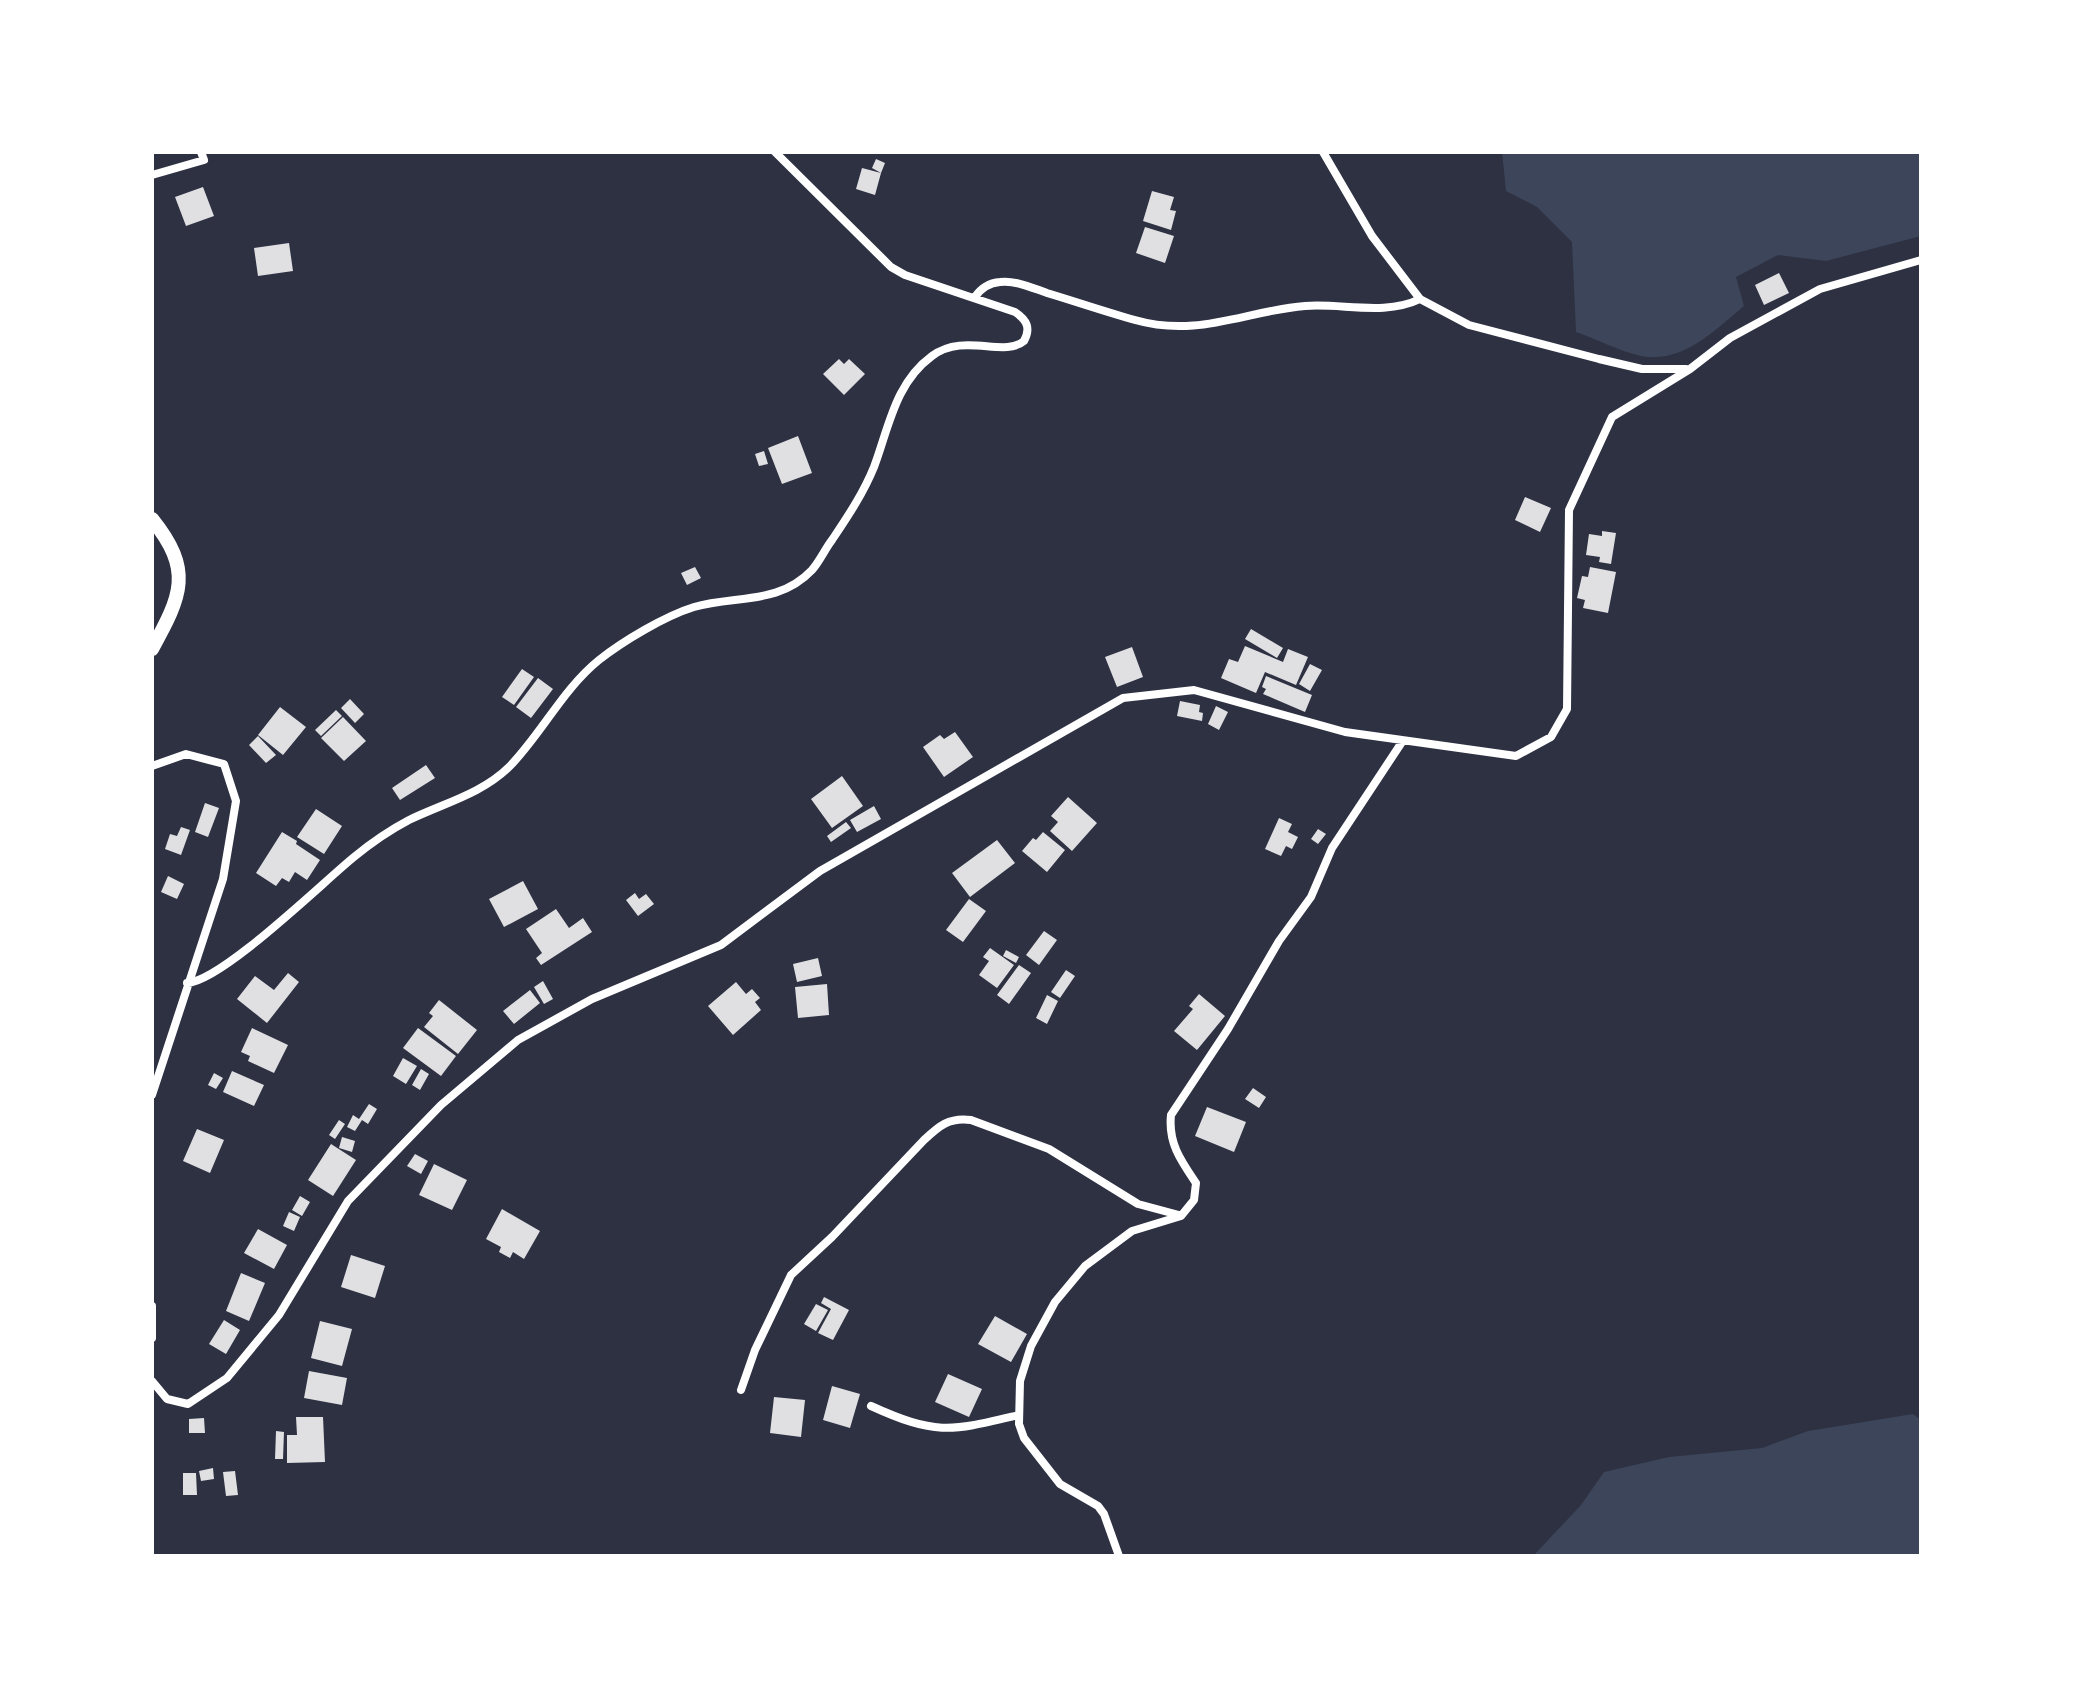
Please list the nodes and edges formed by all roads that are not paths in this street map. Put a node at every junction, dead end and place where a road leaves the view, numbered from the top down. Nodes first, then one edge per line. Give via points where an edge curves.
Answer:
1 (201, 152) edge
2 (775, 152) edge
3 (1323, 152) edge
4 (152, 175) edge
5 (1921, 260) edge
6 (975, 297) junction
7 (1420, 299) junction
8 (1690, 369) junction
9 (152, 519) edge
10 (152, 649) edge
11 (1402, 742) junction
12 (152, 766) edge
13 (187, 983) junction
14 (152, 1095) edge
15 (1181, 1216) junction
16 (152, 1306) edge
17 (152, 1338) edge
18 (152, 1381) edge
19 (741, 1390) dead end
20 (871, 1406) dead end
21 (1019, 1415) junction
22 (1119, 1556) edge

1 - 4 street via 204,160
2 - 6 street via 891,267
3 - 7 street via 1372,236
5 - 8 street via 1820,289 1730,338
6 - 7 street via 987,285 1012,282 1139,321 1184,326 1290,308 1396,307
6 - 13 street via 1024,318 1024,341 1008,348 947,348 919,369 896,402 862,493 802,579 776,594 689,608 600,659 493,781 382,836 250,946 206,978
7 - 8 street via 1469,325 1599,359 1642,369
8 - 11 street via 1612,417 1569,510 1567,709 1551,737 1516,756
9 - 10 street via 169,540 179,567 174,609
11 - 15 street via 1332,848 1311,897 1171,1115 1169,1132 1177,1156 1196,1183 1194,1200
11 - 18 street via 1345,732 1194,690 1123,698 820,871 721,945 592,999 518,1040 441,1105 348,1201 279,1315 227,1378 188,1404 167,1399
12 - 13 street via 186,754 224,764 236,801 223,879
13 - 14 street
15 - 19 street via 1138,1204 1049,1149 971,1120 948,1121 791,1275
15 - 21 street via 1132,1231 1085,1266 1055,1302 1031,1346 1020,1381
16 - 17 street
20 - 21 street via 933,1429
21 - 22 street via 1024,1438 1060,1484 1104,1514

